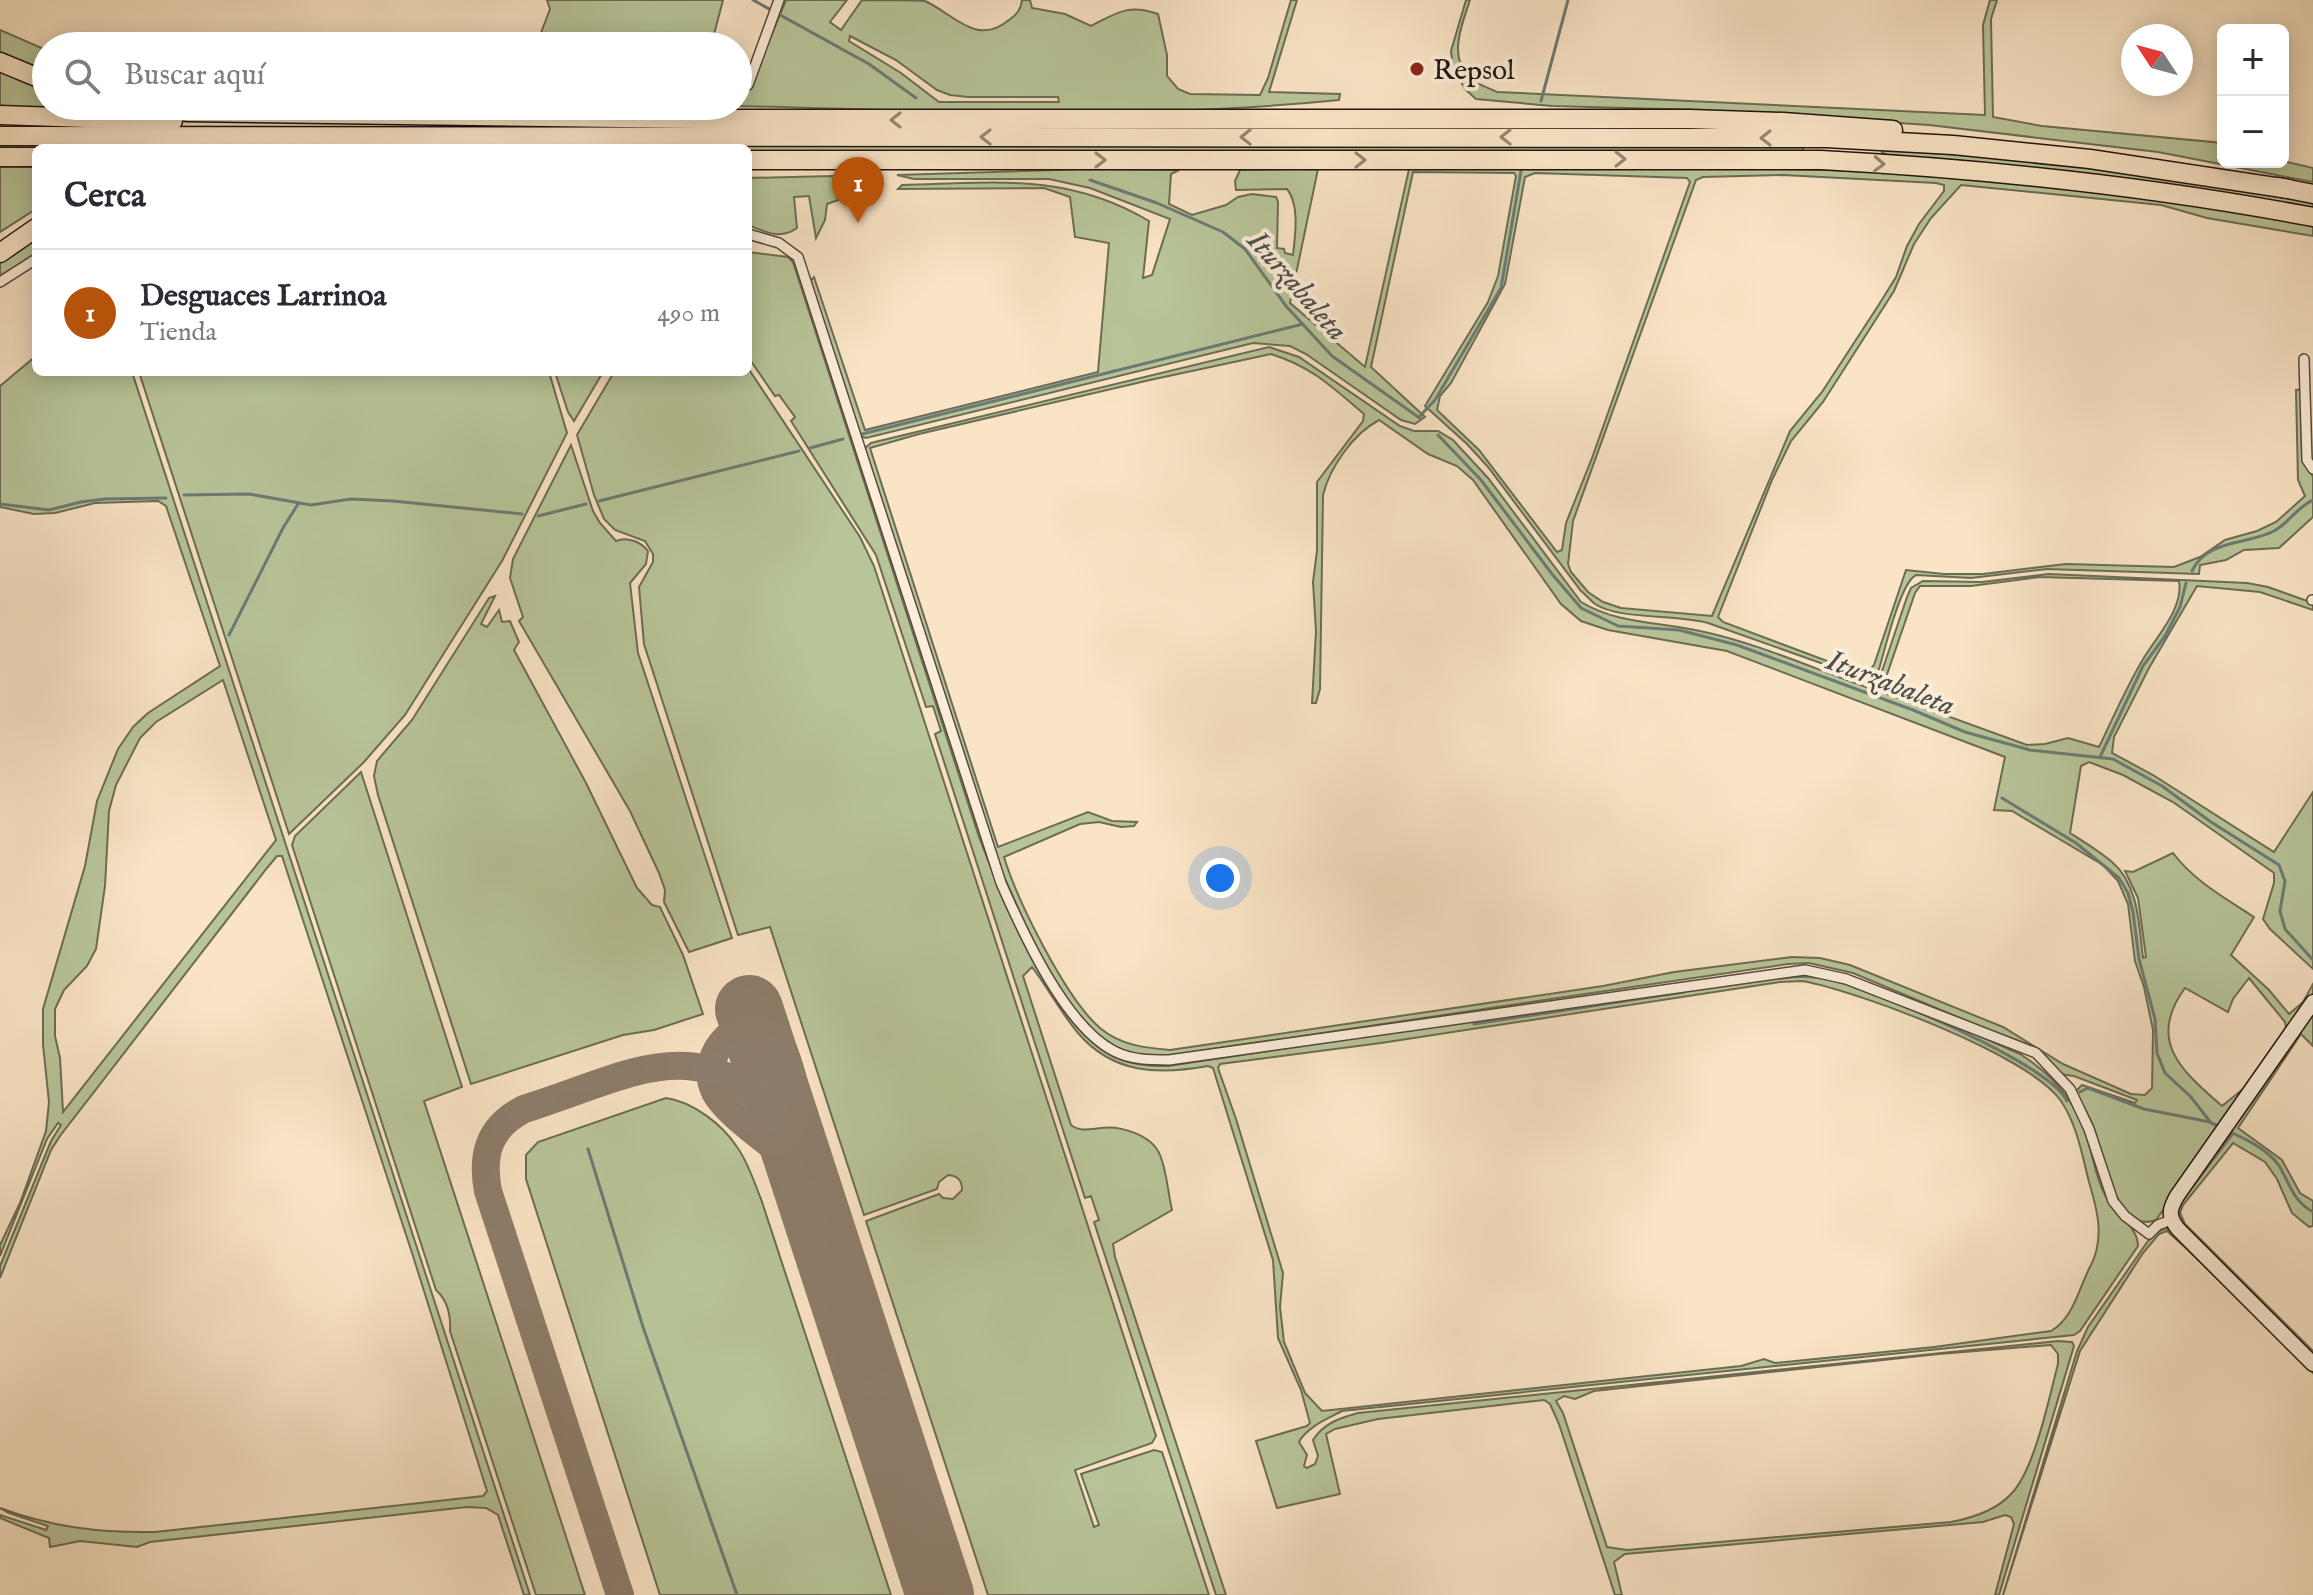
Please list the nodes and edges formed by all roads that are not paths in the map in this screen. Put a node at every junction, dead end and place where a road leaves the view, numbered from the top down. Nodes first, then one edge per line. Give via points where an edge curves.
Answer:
1 (778, 3) edge
2 (0, 62) edge
3 (752, 74) edge
4 (32, 75) edge
5 (0, 115) edge
6 (32, 116) edge
7 (752, 119) edge
8 (119, 120) edge
9 (299, 120) edge
10 (0, 136) edge
11 (0, 157) edge
12 (32, 157) edge
13 (752, 160) edge
14 (2289, 189) junction
15 (2313, 194) edge
16 (2313, 217) edge
17 (32, 221) edge
18 (32, 231) edge
19 (752, 235) edge
20 (0, 241) edge
21 (0, 253) edge
22 (32, 262) edge
23 (0, 282) edge
24 (2304, 359) dead end
25 (2313, 469) edge
26 (2313, 1002) edge
27 (2171, 1220) junction
28 (2313, 1364) edge

1 - 3 street
2 - 4 highway
5 - 6 highway
14 -> 7 highway via 2142,157 1783,122
8 - 9 highway
14 -> 10 highway via 2090,159 1826,138
11 - 12 highway
13 -> 16 highway via 1821,160 2071,179
14 - 15 highway
17 - 20 highway
18 - 21 highway
19 - 27 street via 779,243 798,257 1001,883 1043,967 1100,1043 1133,1058 1169,1060 1805,970 1846,979 2036,1053 2070,1089 2113,1201 2125,1216 2149,1234
22 - 23 street
24 - 25 street via 2307,460
26 - 27 street via 2172,1205
27 - 28 street

